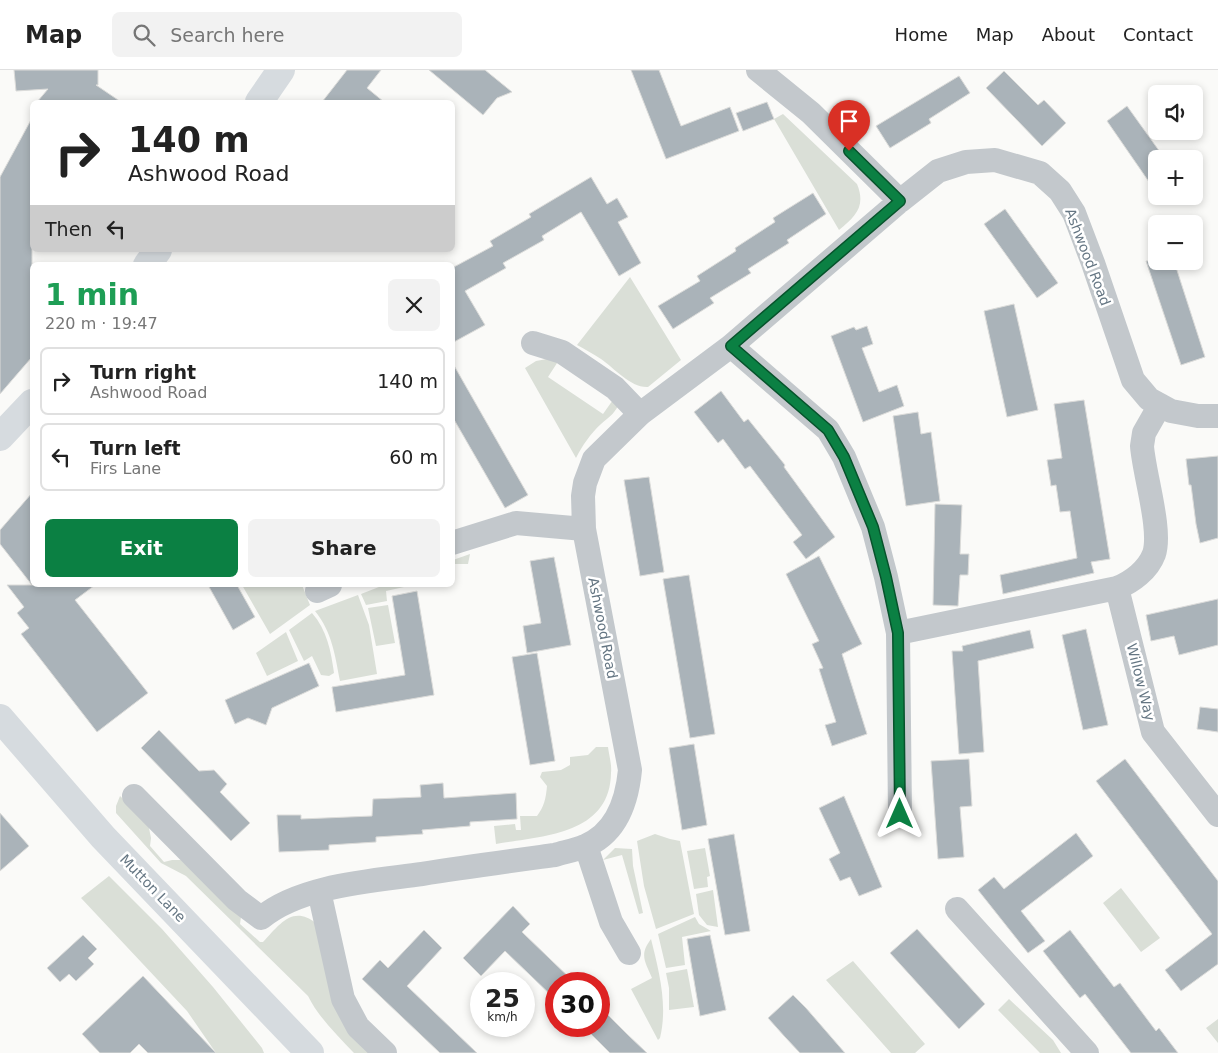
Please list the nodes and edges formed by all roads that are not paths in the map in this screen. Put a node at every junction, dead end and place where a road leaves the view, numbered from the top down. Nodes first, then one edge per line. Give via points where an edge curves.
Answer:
1 (281, 70) edge
2 (758, 70) edge
3 (260, 100) edge
4 (900, 201) junction
5 (533, 343) dead end
6 (731, 346) junction
7 (30, 405) edge
8 (1160, 405) junction
9 (640, 414) junction
10 (1218, 416) edge
11 (0, 437) edge
12 (584, 529) junction
13 (455, 542) edge
14 (1118, 588) junction
15 (898, 633) junction
16 (0, 718) edge
17 (134, 796) dead end
18 (900, 814) dead end
19 (1218, 815) edge
20 (586, 846) junction
21 (319, 891) junction
22 (957, 909) dead end
23 (629, 954) dead end
24 (310, 1053) edge
25 (385, 1053) edge
26 (1087, 1053) edge

1 - 3 main road
2 - 4 street via 811,113
4 - 6 street, Ashwood Road
4 - 8 street, Ashwood Road via 938,171 966,162 995,160 1040,173 1060,191 1074,213 1133,380 1149,399
5 - 9 street via 562,352 615,388
6 - 9 street, Ashwood Road
6 - 15 street via 828,430 844,457 873,527
7 - 11 main road
8 - 10 street, Ashwood Road via 1184,415
8 - 14 street via 1144,433 1142,446 1155,526 1153,556 1130,583
9 - 12 street, Ashwood Road via 594,459 583,496
12 - 13 street via 516,523
12 - 20 street, Ashwood Road via 630,770 626,796 614,823
14 - 15 street
14 - 19 street, Willow Way via 1153,732
15 - 18 street
16 - 24 main road, Mutton Lane via 103,836
17 - 21 street via 237,900 262,918 285,902
20 - 21 street, Ashwood Road via 555,855
20 - 23 street via 611,922
21 - 25 street via 343,999 358,1027
22 - 26 street

